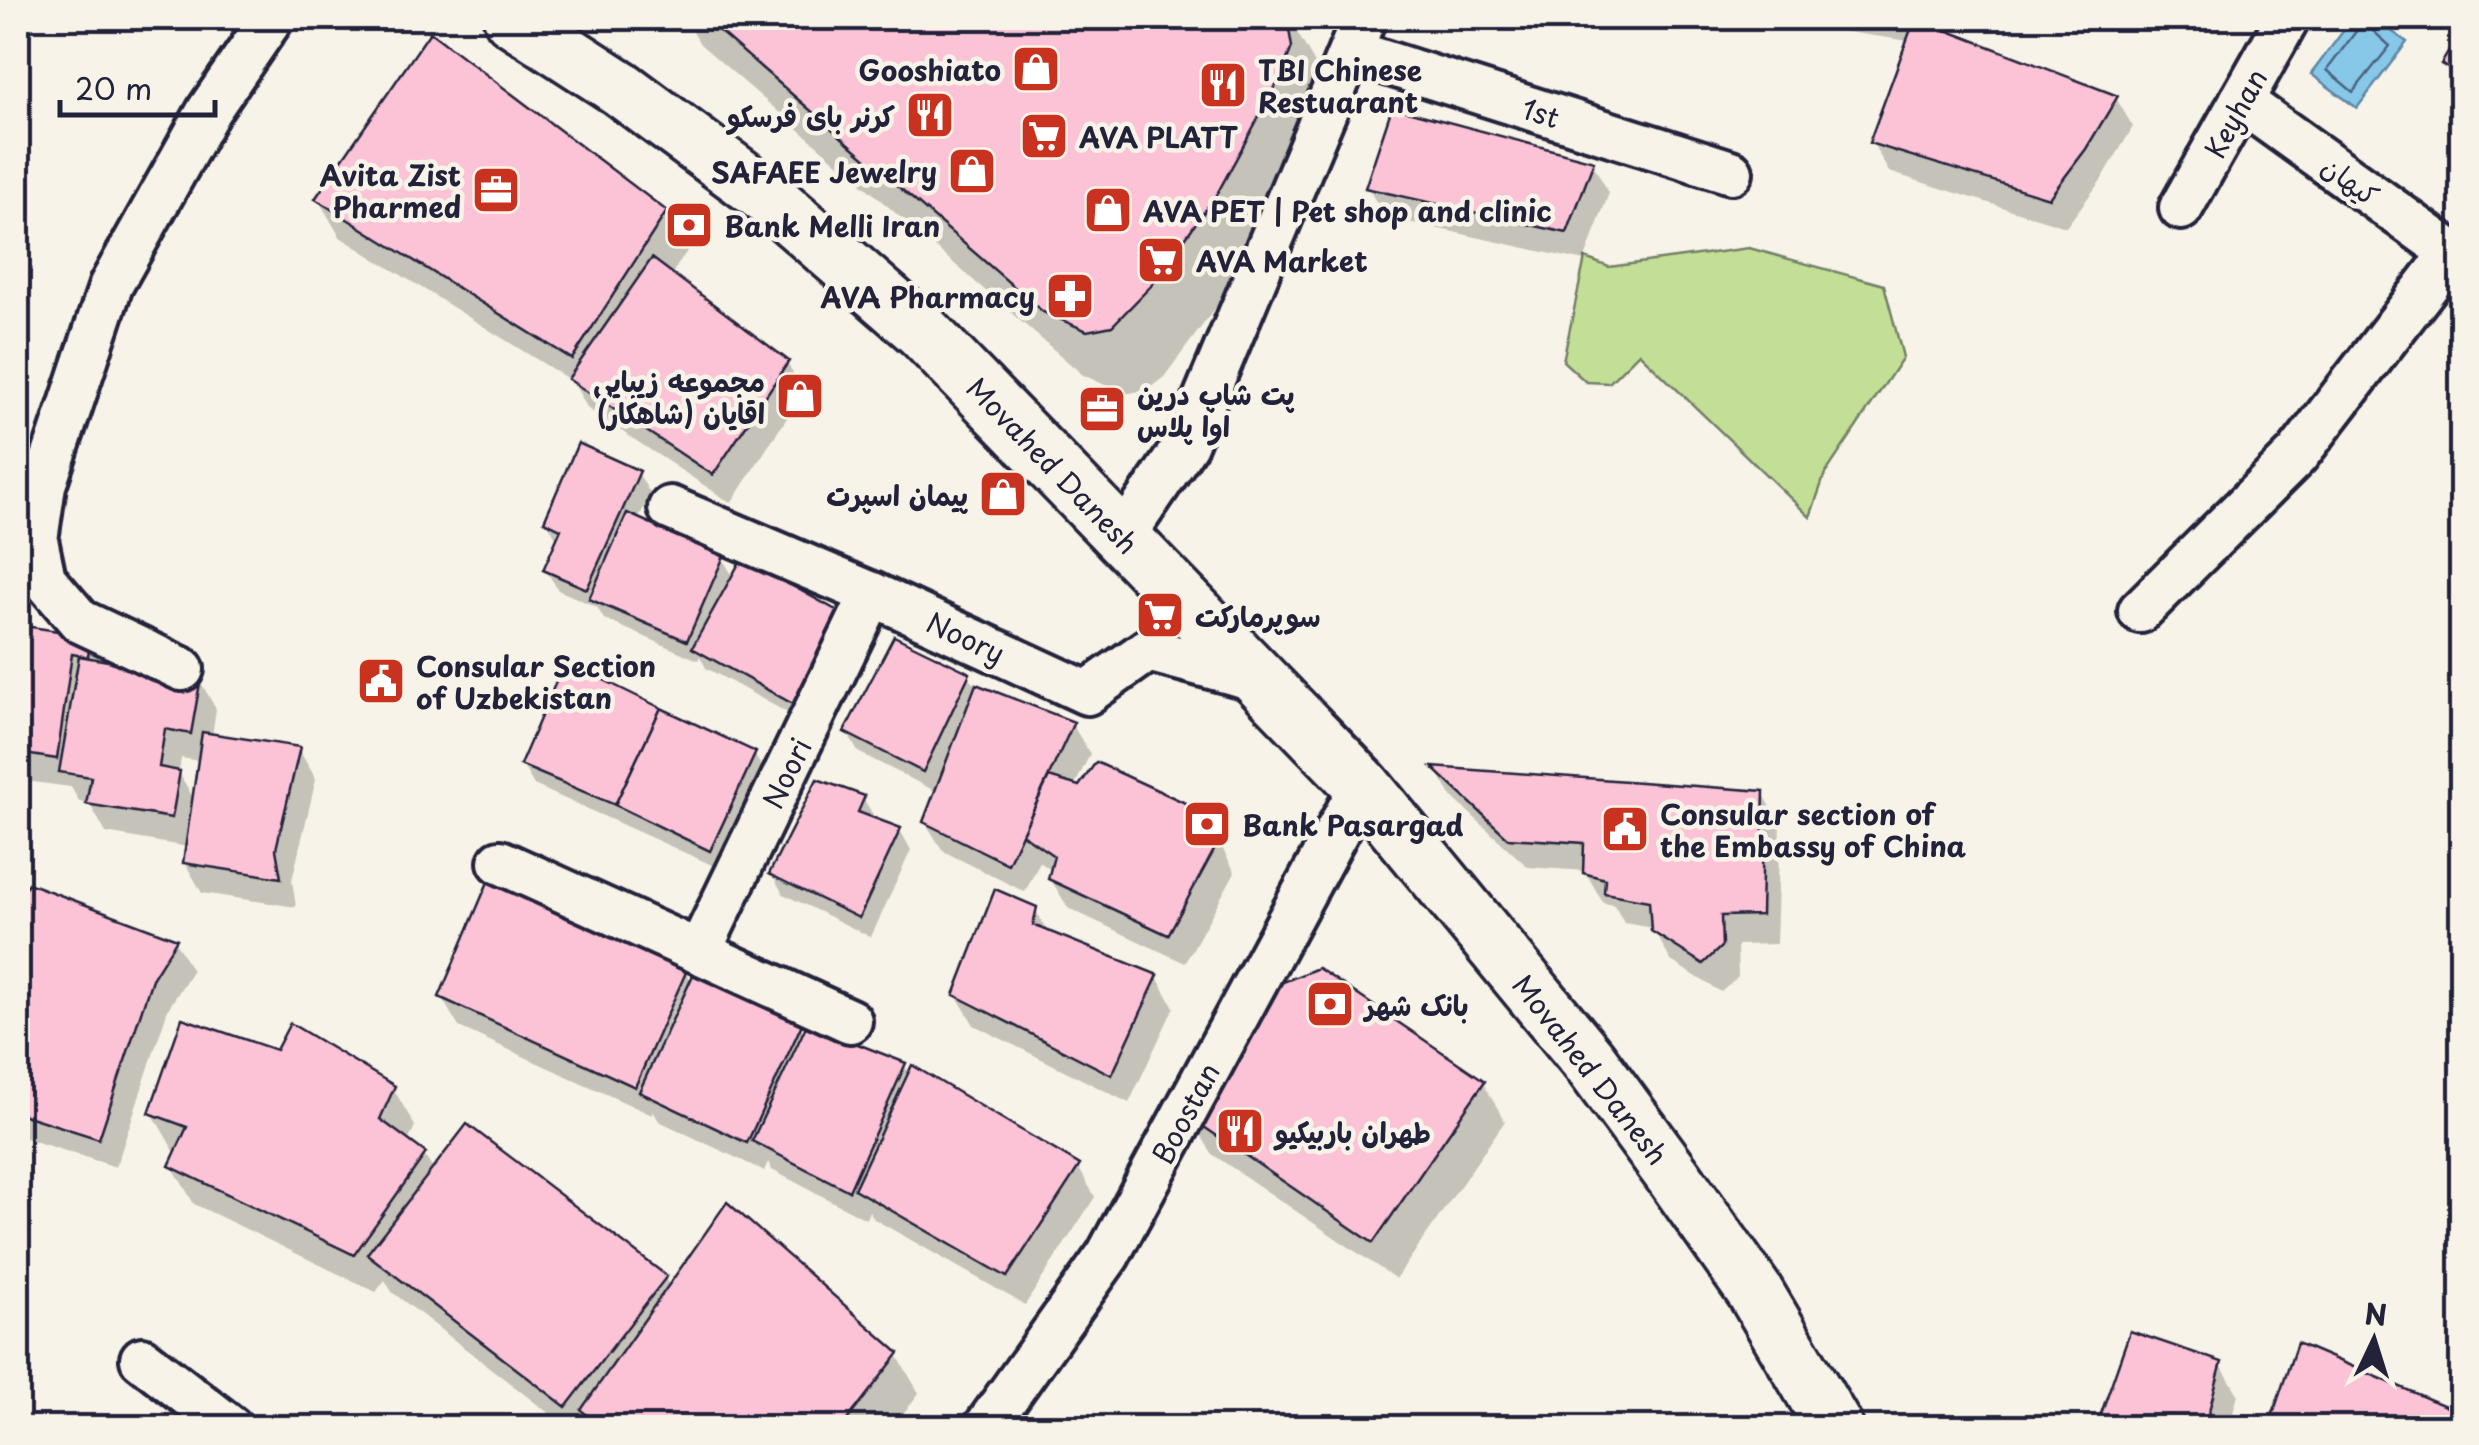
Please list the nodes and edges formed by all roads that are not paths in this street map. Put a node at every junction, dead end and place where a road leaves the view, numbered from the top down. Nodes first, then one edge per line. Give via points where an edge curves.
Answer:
1 (272, 18) edge
2 (512, 18) edge
3 (2288, 18) edge
4 (1358, 34) edge
5 (2241, 101) junction
6 (1731, 172) dead end
7 (2182, 208) dead end
8 (2457, 256) edge
9 (670, 508) dead end
10 (1123, 537) junction
11 (872, 594) junction
12 (2140, 611) dead end
13 (182, 669) dead end
14 (1259, 680) junction
15 (1362, 785) junction
16 (500, 862) dead end
17 (699, 952) junction
18 (850, 1022) dead end
19 (142, 1359) dead end
20 (231, 1428) edge
21 (985, 1428) edge
22 (1835, 1428) edge

1 - 13 street via 210,110 111,285 44,485 36,540 44,579 80,620
2 - 10 main road, Movahed Danesh via 770,198 922,331
3 - 5 street, Keyhan
4 - 6 street, 1st
4 - 10 street via 1186,444
5 - 7 street, Keyhan
5 - 8 street, کیهان
8 - 12 street via 2297,455
9 - 11 street, Noory
10 - 14 main road, Movahed Danesh
11 - 14 street, Noory via 1087,693 1148,650
11 - 17 street, Noori
14 - 15 main road, Movahed Danesh
15 - 21 street, Boostan via 1108,1254
15 - 22 main road, Movahed Danesh via 1654,1149 1755,1292
16 - 17 street
17 - 18 street
19 - 20 street

